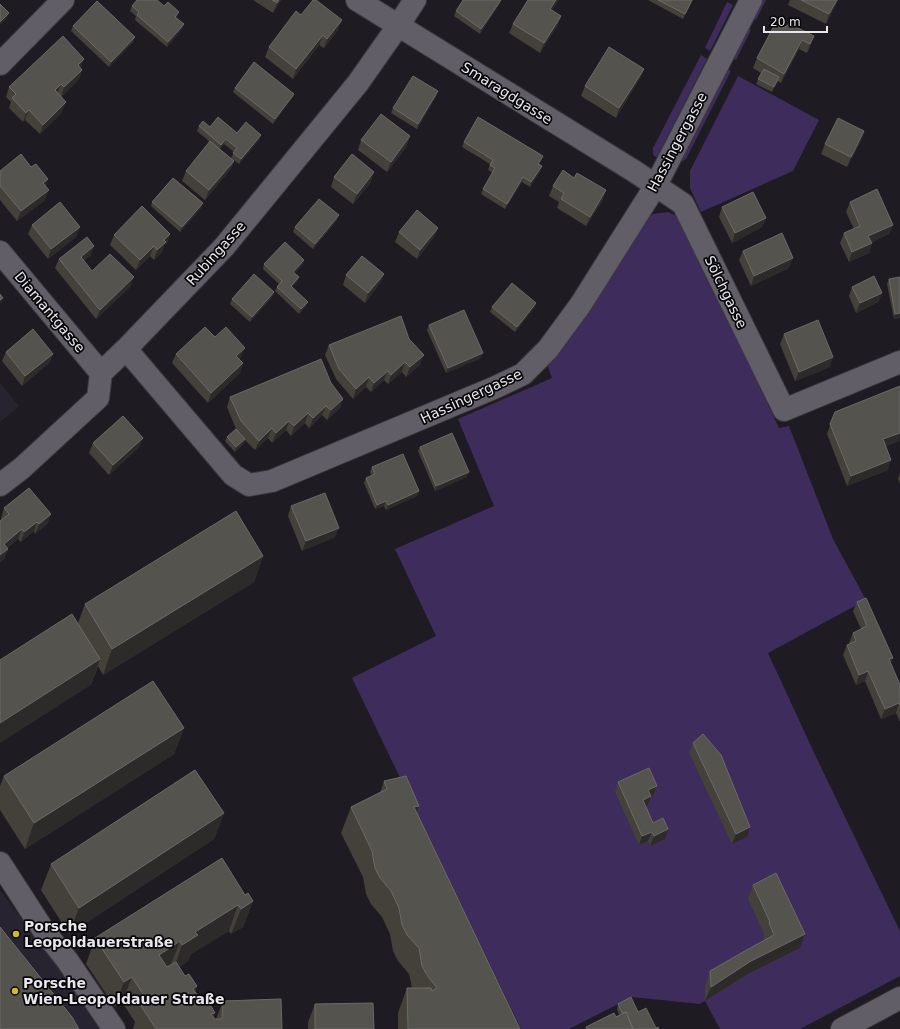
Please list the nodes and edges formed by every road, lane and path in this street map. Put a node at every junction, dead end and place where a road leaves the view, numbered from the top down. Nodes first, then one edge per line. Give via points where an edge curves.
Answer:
1 (63, 0) edge
2 (357, 0) edge
3 (415, 0) edge
4 (751, 0) edge
5 (398, 26) junction
6 (0, 64) edge
7 (656, 185) junction
8 (0, 252) edge
9 (126, 349) junction
10 (900, 362) edge
11 (101, 373) junction
12 (0, 485) edge
13 (0, 863) edge
14 (900, 998) edge
15 (114, 1029) edge
16 (842, 1029) edge

1 - 6 street
2 - 5 street, Smaragdgasse
3 - 5 street, Rubingasse
4 - 7 street, Hassingergasse
5 - 7 street, Smaragdgasse
5 - 9 street, Rubingasse via 358,83 224,247
7 - 9 street, Hassingergasse via 581,304 548,349 523,374 272,481 249,485 233,475
7 - 10 street, Sölchgasse via 683,204 784,410
8 - 11 street, Diamantgasse
9 - 11 street, Rubingasse
11 - 12 street via 98,398
13 - 15 street via 44,931
14 - 16 street

